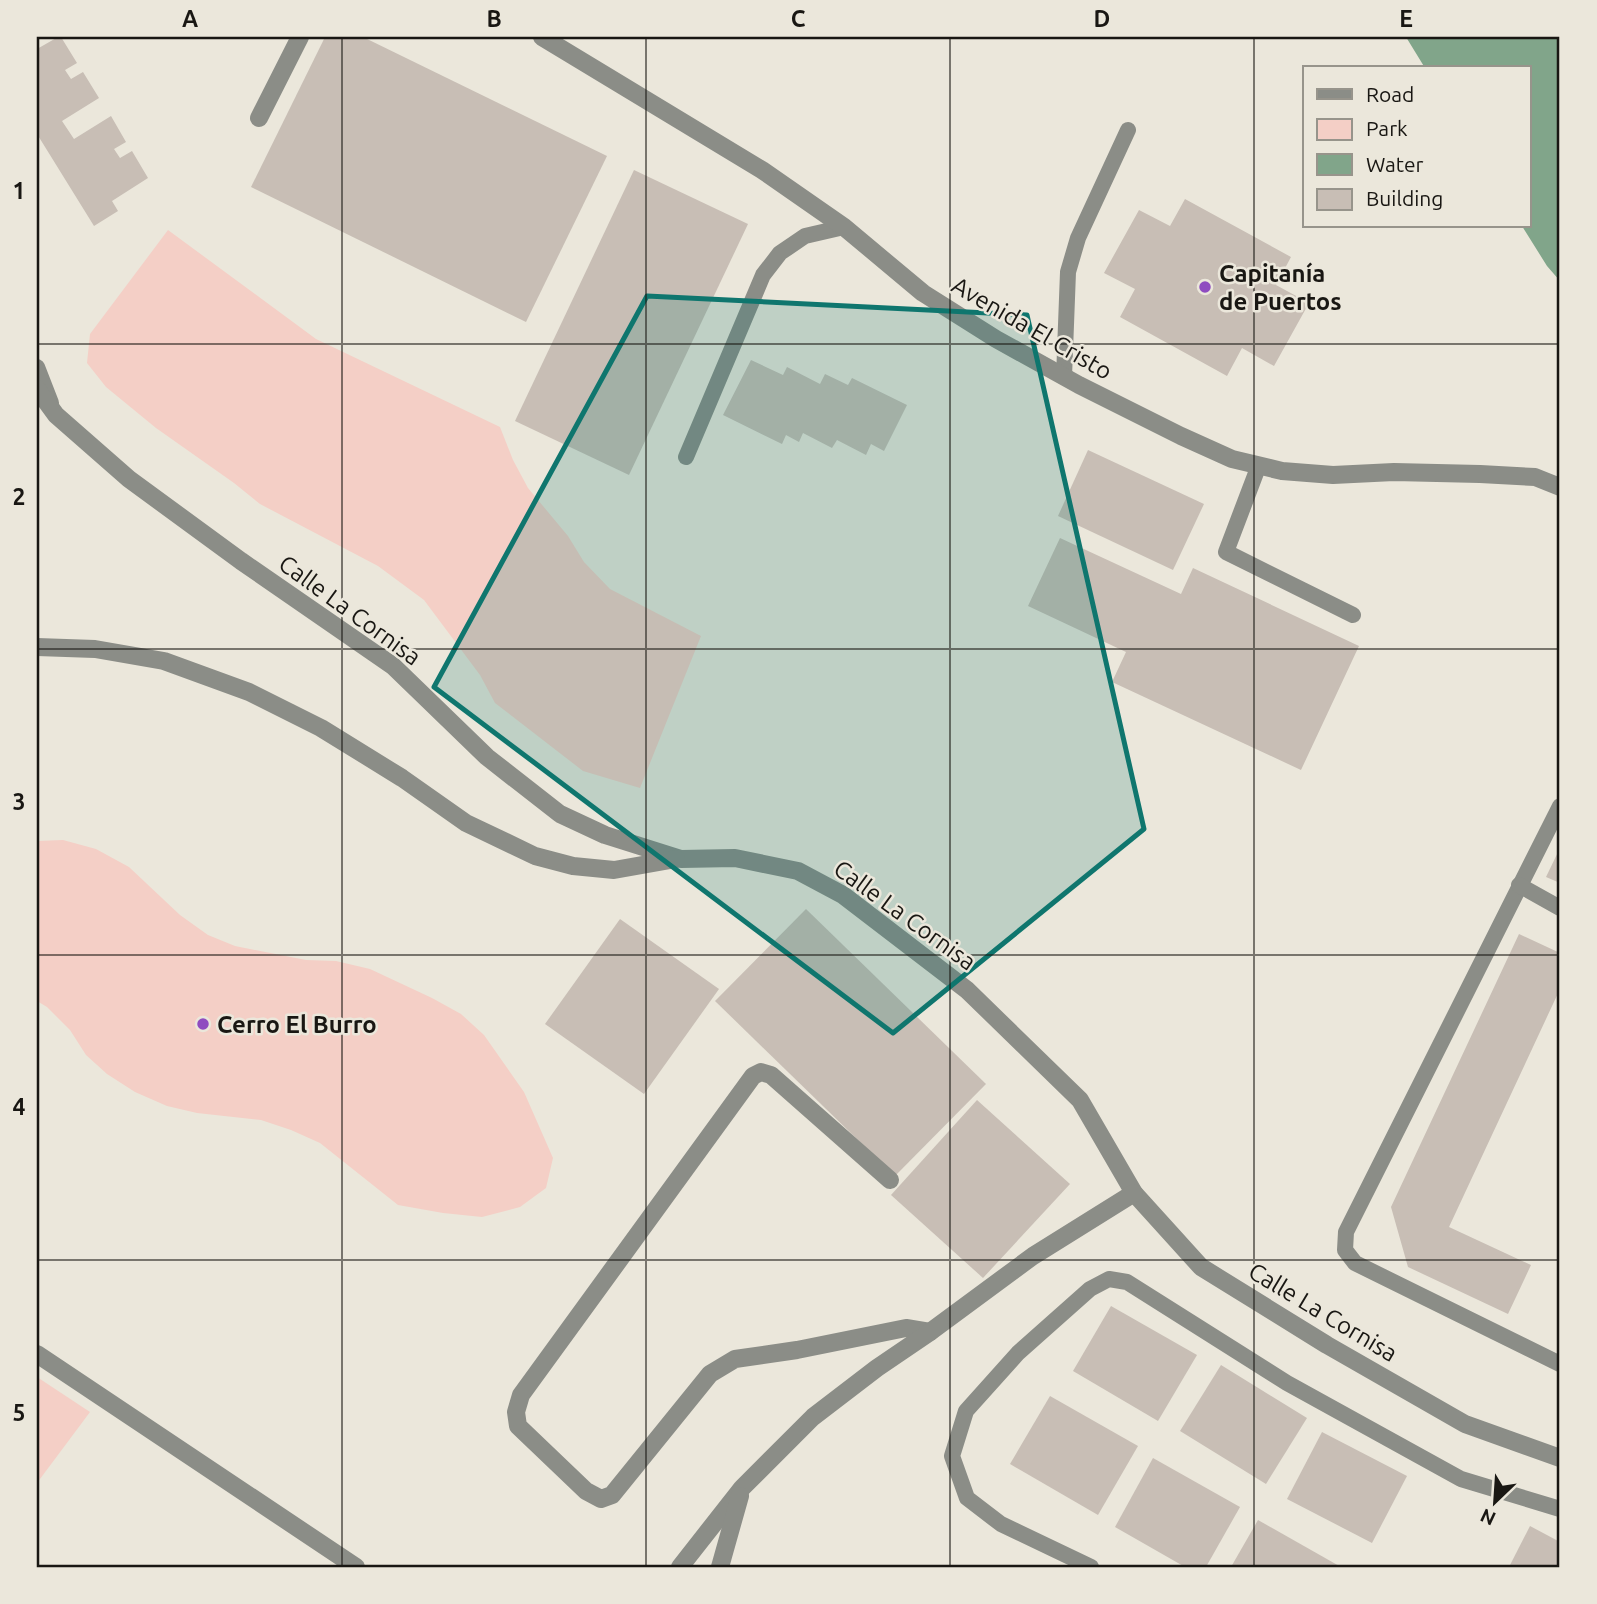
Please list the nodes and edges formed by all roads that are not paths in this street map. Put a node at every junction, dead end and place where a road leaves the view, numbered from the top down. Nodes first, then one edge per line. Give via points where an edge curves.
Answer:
1 (300, 37) edge
2 (542, 37) edge
3 (259, 118) dead end
4 (1128, 130) dead end
5 (844, 228) junction
6 (37, 367) edge
7 (1064, 377) junction
8 (37, 389) edge
9 (56, 415) junction
10 (686, 457) dead end
11 (1259, 465) junction
12 (1560, 487) edge
13 (1353, 615) dead end
14 (37, 647) edge
15 (1560, 806) edge
16 (681, 859) junction
17 (1519, 885) junction
18 (1560, 908) edge
19 (890, 1180) dead end
20 (1133, 1193) junction
21 (930, 1332) junction
22 (37, 1354) edge
23 (1560, 1364) edge
24 (1560, 1458) edge
25 (742, 1488) junction
26 (1560, 1509) edge
27 (356, 1567) edge
28 (680, 1567) edge
29 (720, 1567) edge
30 (1091, 1567) edge

1 - 3 street
2 - 5 street, Avenida El Cristo via 762,170
4 - 7 lane via 1068,272
5 - 7 street, Avenida El Cristo via 923,292
5 - 10 lane via 805,236 780,253 763,275
6 - 9 lane
7 - 11 street, Avenida El Cristo via 1181,436 1232,459
8 - 9 street, Calle La Cornisa
9 - 16 street, Calle La Cornisa via 129,479 393,666 487,757 560,814 605,835
11 - 12 street, Avenida El Cristo via 1333,475 1394,472 1535,477
11 - 13 lane via 1226,552
14 - 16 street via 95,649 164,661 249,692 321,728 466,823 535,856 614,870
15 - 17 lane
16 - 20 street, Calle La Cornisa via 735,858 798,871 843,895 967,990 1080,1100
17 - 18 lane
17 - 23 lane via 1346,1232 1345,1250 1355,1263
19 - 21 street via 771,1075 761,1072 753,1076 520,1395 518,1426 586,1491 601,1499 612,1495 710,1374 735,1359 906,1328
20 - 21 street via 1033,1256
20 - 24 street, Calle La Cornisa via 1201,1267 1315,1338 1465,1424
21 - 25 street via 814,1417
22 - 27 street
25 - 28 street
25 - 29 street
26 - 30 lane via 1461,1479 1287,1383 1127,1282 1108,1279 1090,1289 1018,1353 965,1411 952,1456 967,1498 1001,1524

